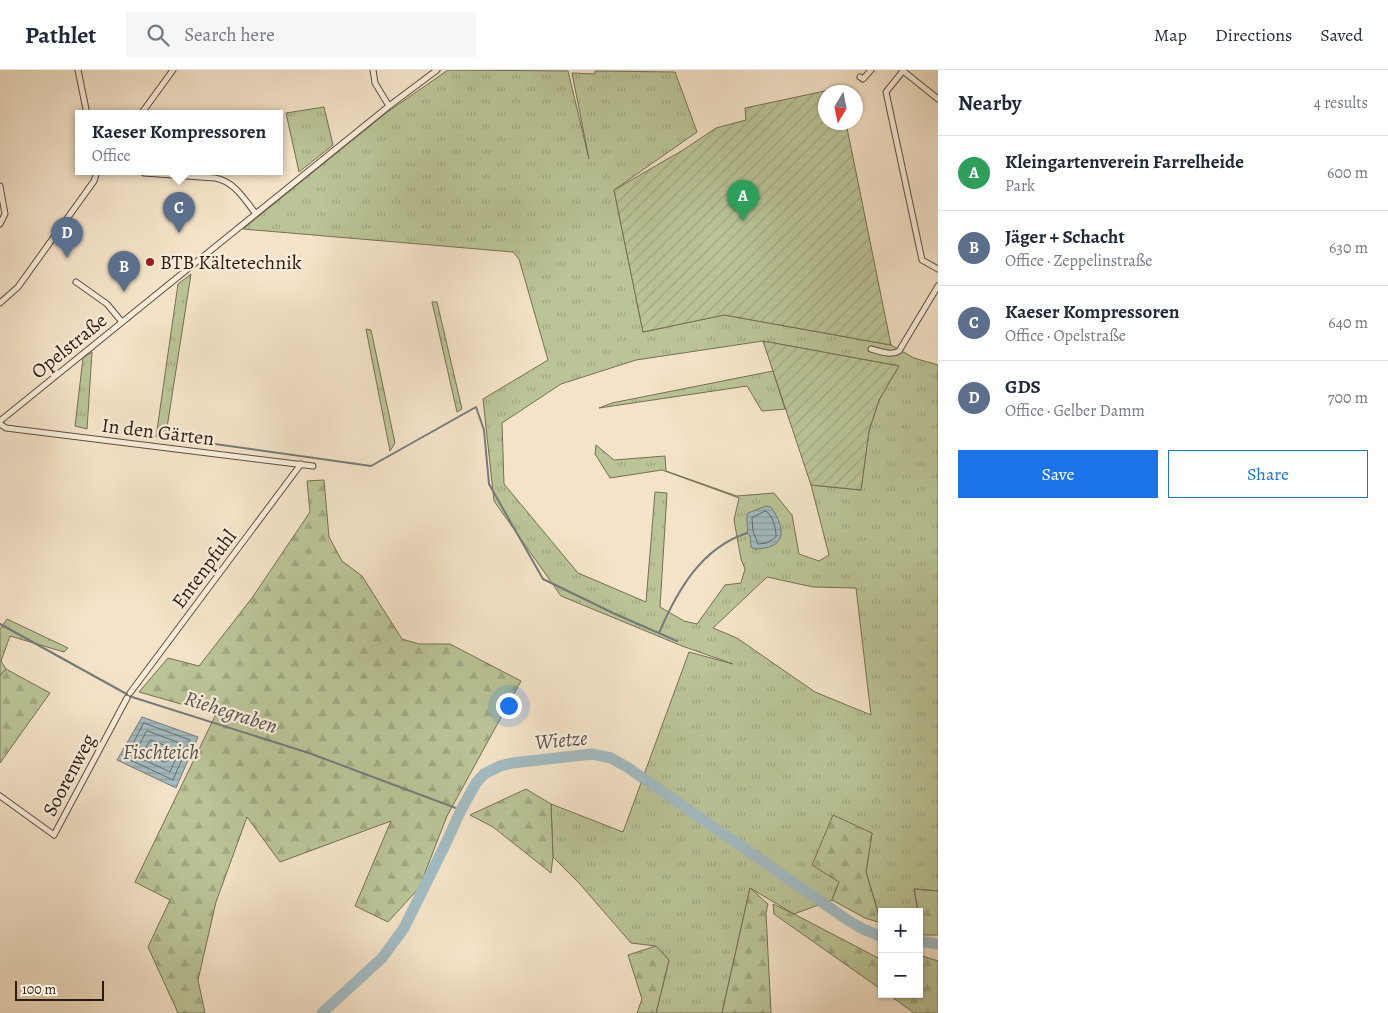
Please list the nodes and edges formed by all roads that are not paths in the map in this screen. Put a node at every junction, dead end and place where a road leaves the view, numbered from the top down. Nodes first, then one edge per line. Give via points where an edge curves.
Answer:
1 (78, 70) edge
2 (173, 70) edge
3 (373, 70) edge
4 (438, 70) edge
5 (871, 70) edge
6 (903, 70) edge
7 (860, 77) dead end
8 (938, 99) edge
9 (389, 106) junction
10 (86, 110) edge
11 (145, 110) edge
12 (96, 175) edge
13 (172, 175) edge
14 (0, 186) edge
15 (256, 214) junction
16 (0, 224) edge
17 (938, 269) edge
18 (76, 282) dead end
19 (938, 286) edge
20 (0, 303) edge
21 (122, 322) junction
22 (871, 349) dead end
23 (0, 422) edge
24 (301, 464) junction
25 (314, 466) dead end
26 (129, 695) joint
27 (0, 796) edge

1 - 10 street
2 - 11 street
3 - 9 street via 375,83
4 - 9 street, Opelstraße
5 - 7 street via 863,79
6 - 8 street
6 - 17 street via 886,92 922,260
9 - 15 street, Opelstraße
12 - 20 street via 18,287
13 - 15 street via 225,180
14 - 16 street via 5,214
15 - 21 street, Opelstraße
18 - 21 street via 107,304
19 - 22 street via 899,351
21 - 23 street, Opelstraße
23 - 24 street, In den Gärten via 6,428
24 - 25 street, In den Gärten
24 - 26 street, Entenpfuhl
26 - 27 street, Soorenweg via 54,835

